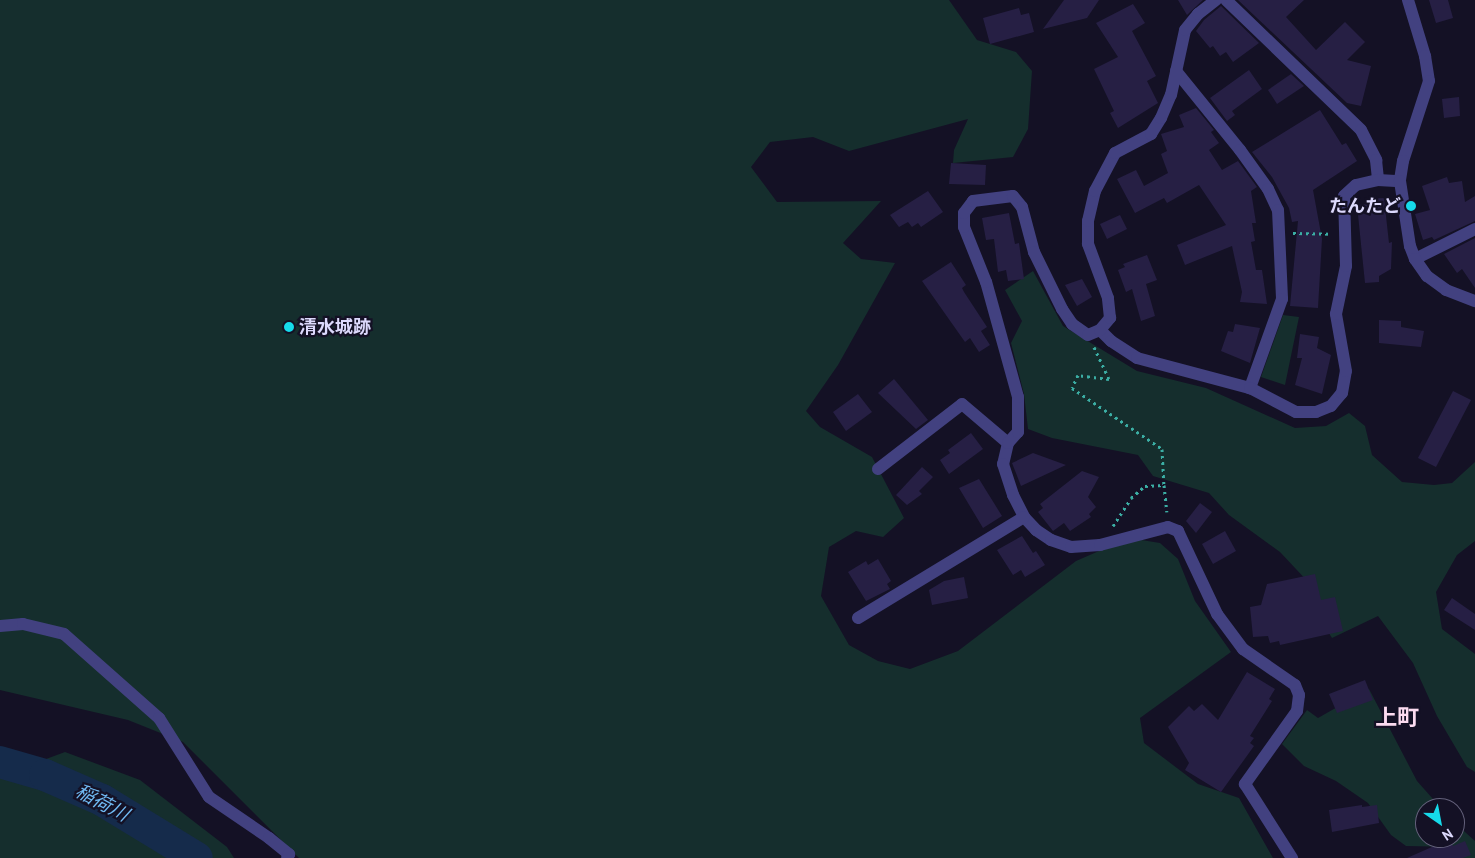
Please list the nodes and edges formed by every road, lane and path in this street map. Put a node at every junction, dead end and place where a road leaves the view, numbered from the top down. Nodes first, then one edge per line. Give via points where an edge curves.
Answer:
1 (1216, 0) edge
2 (1226, 0) edge
3 (1408, 0) edge
4 (1176, 70) junction
5 (1378, 180) junction
6 (1400, 181) junction
7 (1475, 229) edge
8 (1281, 232) junction
9 (1345, 235) junction
10 (1415, 259) junction
11 (1475, 301) edge
12 (1100, 330) junction
13 (1088, 335) junction
14 (1250, 388) junction
15 (1008, 442) junction
16 (878, 469) dead end
17 (1164, 484) junction
18 (1024, 517) junction
19 (1168, 528) junction
20 (1100, 545) junction
21 (858, 618) dead end
22 (0, 626) edge
23 (290, 857) edge
24 (1292, 858) edge

1 - 4 street via 1185,30
2 - 5 street via 1361,130 1376,160
3 - 6 street via 1429,81 1403,161
4 - 8 street via 1268,189 1278,210
4 - 12 street via 1161,118 1150,134 1115,152 1095,191 1088,221 1088,244 1108,298 1110,318
5 - 6 street
5 - 9 street via 1356,185 1344,196
6 - 10 street
7 - 10 street
8 - 9 path
8 - 14 street via 1282,299
9 - 14 street via 1346,266 1336,314 1346,371 1342,393 1331,406 1316,412 1296,412
10 - 11 street via 1427,276 1446,290
12 - 13 street
12 - 14 street via 1137,358
13 - 15 street via 1072,324 1062,309 1034,252 1022,207 1013,196 973,200 964,213 964,227 986,282 1018,397 1018,432
13 - 17 path via 1109,379 1078,375 1072,388 1162,449
15 - 16 street via 962,404
15 - 18 street via 1002,464
17 - 19 path
17 - 20 path via 1145,486 1131,498
18 - 20 street via 1051,540 1071,547
18 - 21 street
19 - 20 street
19 - 24 street via 1178,532 1217,614 1242,649 1295,685 1299,695 1297,711 1245,784
22 - 23 street via 23,624 64,634 159,718 209,796

